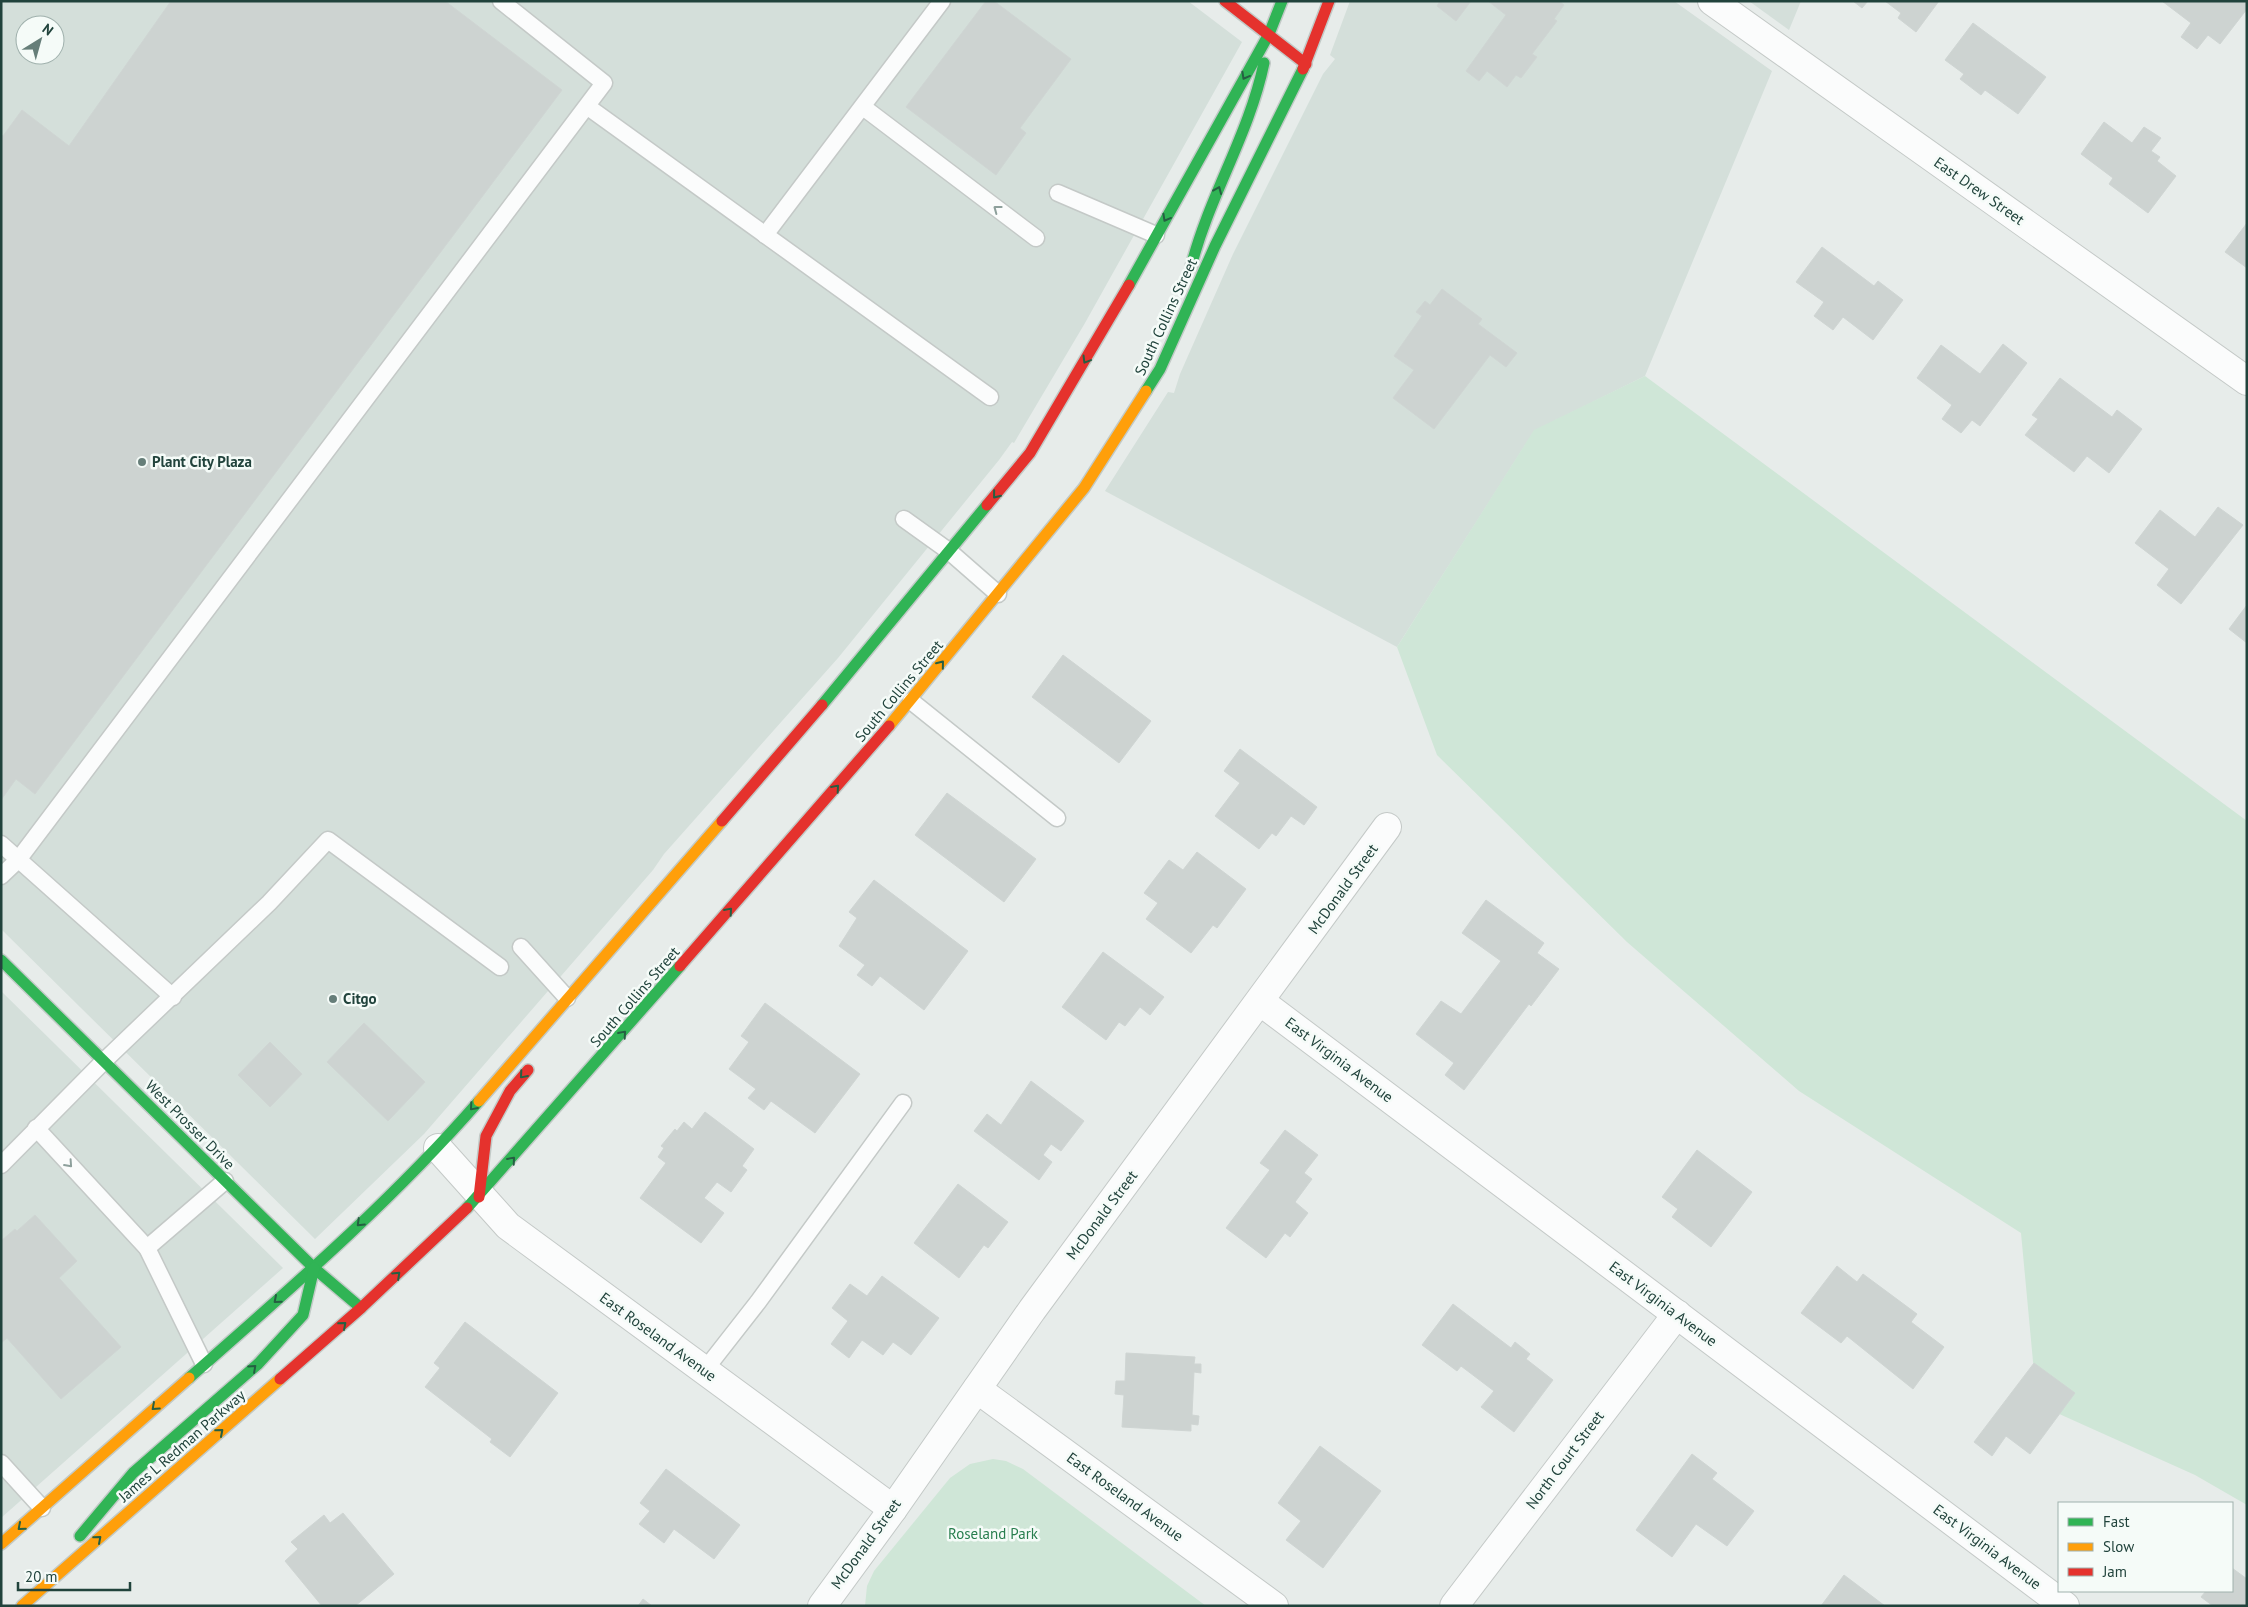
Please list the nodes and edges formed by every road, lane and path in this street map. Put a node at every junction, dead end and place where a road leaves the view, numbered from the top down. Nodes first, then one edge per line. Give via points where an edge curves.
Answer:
1 (501, 1) edge
2 (942, 1) edge
3 (1225, 1) edge
4 (1282, 1) edge
5 (1329, 1) edge
6 (1712, 1) edge
7 (1269, 34) junction
8 (1306, 64) junction
9 (863, 106) junction
10 (588, 107) junction
11 (1058, 193) dead end
12 (765, 235) junction
13 (1156, 235) junction
14 (1036, 238) dead end
15 (1160, 369) junction
16 (2247, 381) edge
17 (990, 398) dead end
18 (904, 520) dead end
19 (950, 552) junction
20 (998, 594) junction
21 (911, 701) junction
22 (1057, 818) dead end
23 (1387, 828) dead end
24 (1, 844) edge
25 (18, 860) junction
26 (1, 876) edge
27 (668, 882) junction
28 (521, 947) dead end
29 (1, 960) edge
30 (500, 967) dead end
31 (595, 985) dead end
32 (173, 997) junction
33 (567, 998) junction
34 (1261, 1002) junction
35 (104, 1061) junction
36 (535, 1061) dead end
37 (903, 1103) dead end
38 (36, 1128) junction
39 (438, 1148) junction
40 (1, 1165) edge
41 (225, 1181) junction
42 (480, 1197) junction
43 (147, 1248) junction
44 (314, 1268) junction
45 (361, 1308) junction
46 (1677, 1314) junction
47 (204, 1364) junction
48 (704, 1371) junction
49 (977, 1389) junction
50 (1, 1463) edge
51 (42, 1508) junction
52 (892, 1509) junction
53 (1, 1544) edge
54 (23, 1605) edge
55 (822, 1606) edge
56 (1274, 1606) edge
57 (1454, 1606) edge
58 (2065, 1606) edge

1 - 10 lane via 604,83
2 - 9 lane
3 - 7 main road
4 - 7 main road
5 - 8 main road, South Collins Street
6 - 16 street, East Drew Street
7 - 8 main road
7 -> 13 main road
15 -> 7 main road via 1204,221 1261,80
8 - 15 main road, South Collins Street via 1215,246
9 - 12 lane
14 -> 9 lane
10 - 12 lane
10 - 25 lane
11 - 13 lane
12 - 17 lane
13 -> 19 main road via 1103,332 1030,453
15 - 20 main road, South Collins Street via 1084,488
18 - 19 lane
19 - 20 lane
19 - 27 main road
21 -> 20 main road, South Collins Street
21 - 22 lane
42 -> 21 main road, South Collins Street
23 - 34 street, McDonald Street
24 - 25 lane
25 - 26 lane
25 - 32 lane
27 - 31 main road
27 - 33 main road
28 - 33 lane
29 - 35 main road, West Prosser Drive
30 - 32 lane via 328,840
32 - 35 lane
33 -> 39 main road
34 - 46 street, East Virginia Avenue
34 - 49 street, McDonald Street
35 - 38 lane
35 - 41 main road, West Prosser Drive
36 -> 42 main road via 510,1090 486,1136
37 - 48 lane
38 - 40 lane
38 -> 43 lane
39 - 42 street, East Roseland Avenue
39 -> 44 main road
41 - 43 lane
41 - 44 main road, West Prosser Drive
45 -> 42 main road, South Collins Street
42 - 48 street, East Roseland Avenue via 508,1226
43 - 47 lane
44 - 45 main road, West Prosser Drive
44 -> 47 main road
54 -> 44 main road via 133,1473 258,1364 303,1316
54 -> 45 main road, James L Redman Parkway
46 - 57 street, North Court Street
46 - 58 street, East Virginia Avenue
47 -> 51 main road
48 - 52 street, East Roseland Avenue
49 - 52 street, McDonald Street
49 - 56 street, East Roseland Avenue
50 - 51 lane
51 -> 53 main road
52 - 55 street, McDonald Street

